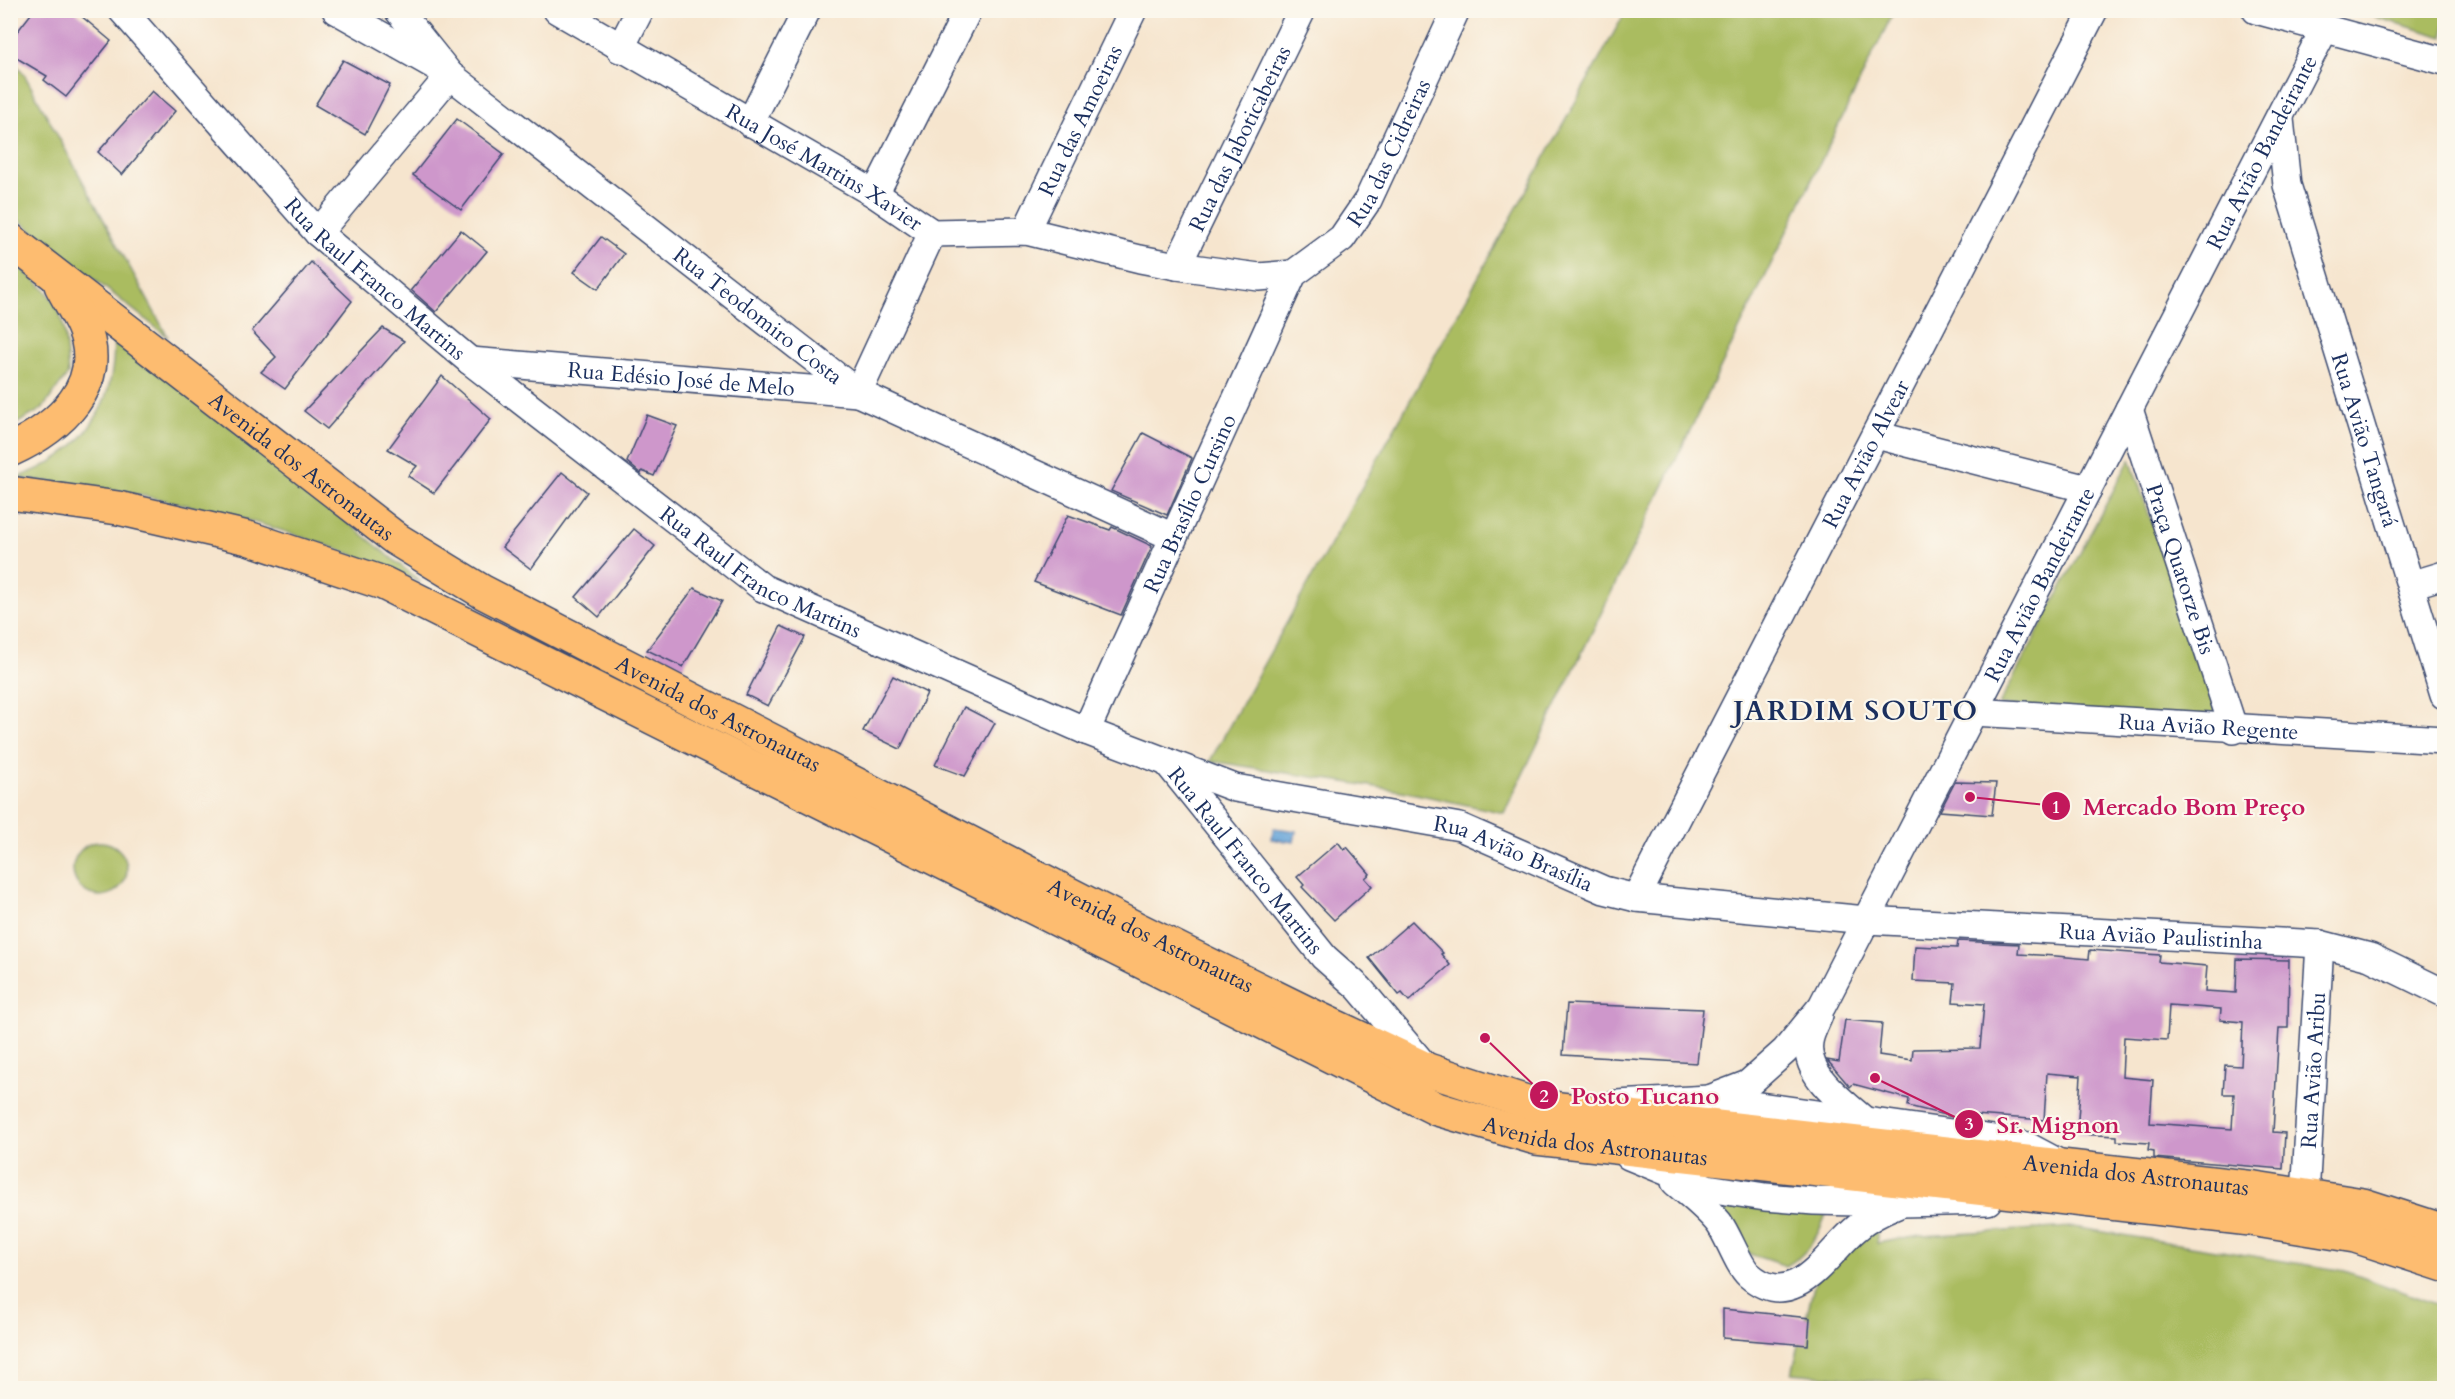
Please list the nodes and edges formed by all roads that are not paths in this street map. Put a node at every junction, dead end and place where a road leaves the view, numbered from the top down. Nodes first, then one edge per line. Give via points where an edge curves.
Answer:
1 (122, 10) edge
2 (336, 10) edge
3 (398, 10) edge
4 (556, 10) edge
5 (640, 10) edge
6 (807, 10) edge
7 (968, 10) edge
8 (1133, 10) edge
9 (1302, 10) edge
10 (1456, 10) edge
11 (2094, 10) edge
12 (2256, 10) edge
13 (2324, 30) junction
14 (621, 49) junction
15 (2445, 61) edge
16 (450, 75) junction
17 (2280, 119) junction
18 (750, 123) junction
19 (2247, 181) junction
20 (2286, 185) junction
21 (875, 194) junction
22 (1026, 231) junction
23 (932, 232) junction
24 (318, 233) junction
25 (10, 240) edge
26 (1177, 266) junction
27 (54, 274) junction
28 (1293, 274) junction
29 (470, 361) junction
30 (858, 393) junction
31 (2129, 409) junction
32 (1876, 435) junction
33 (10, 450) edge
34 (2088, 489) junction
35 (10, 493) edge
36 (1173, 537) junction
37 (2445, 575) edge
38 (2411, 585) junction
39 (2445, 695) edge
40 (1973, 712) junction
41 (2234, 730) junction
42 (1086, 731) junction
43 (2445, 740) edge
44 (1166, 761) junction
45 (1636, 898) junction
46 (1866, 920) junction
47 (2320, 944) junction
48 (1324, 957) junction
49 (2445, 993) edge
50 (1822, 1006) junction
51 (1317, 1018) junction
52 (1428, 1071) junction
53 (1709, 1100) junction
54 (1668, 1112) junction
55 (1866, 1122) junction
56 (1655, 1159) junction
57 (1911, 1165) junction
58 (2305, 1196) junction
59 (2445, 1231) edge
60 (2445, 1265) edge

1 - 24 street, Rua Raul Franco Martins
2 - 16 street
3 - 16 street, Rua Teodomiro Costa
4 - 14 street, Rua José Martins Xavier
5 - 14 street
6 - 18 street
7 - 21 street
8 - 22 street, Rua das Amoeiras
9 - 26 street, Rua das Jaboticabeiras
10 - 28 street, Rua das Cidreiras via 1368,200 1342,238
11 - 32 street, Rua Avião Alvear
12 - 13 street
13 - 15 street
13 - 17 street, Rua Avião Bandeirante
14 - 18 street, Rua José Martins Xavier
16 - 24 street
16 - 30 street, Rua Teodomiro Costa
17 - 19 street, Rua Avião Bandeirante
17 - 20 street, Rua Avião Tangará
18 - 21 street, Rua José Martins Xavier
19 - 20 street
19 - 31 street, Rua Avião Bandeirante
20 - 38 street, Rua Avião Tangará
21 - 23 street, Rua José Martins Xavier
22 - 23 street, Rua José Martins Xavier
22 - 26 street, Rua José Martins Xavier
23 - 30 street
24 - 29 street, Rua Raul Franco Martins
25 - 27 main road, Avenida dos Astronautas
26 - 28 street, Rua José Martins Xavier via 1259,278
27 - 33 main road via 84,328 89,357 84,388 64,416 38,438
27 - 51 main road, Avenida dos Astronautas via 396,539 483,592
28 - 36 street, Rua Brasílio Cursino
29 - 30 street, Rua Edésio José de Melo
29 - 42 street, Rua Raul Franco Martins via 763,588
30 - 36 street, Rua Teodomiro Costa
31 - 34 street, Rua Avião Bandeirante
31 - 41 street, Praça Quatorze Bis
32 - 34 street
32 - 45 street, Rua Avião Alvear
34 - 40 street, Rua Avião Bandeirante
35 - 56 main road, Avenida dos Astronautas via 118,508 248,538 383,583 1437,1109 1536,1138 1599,1146
36 - 42 street, Rua Brasílio Cursino
37 - 38 street
38 - 39 street, Rua Avião Tangará
40 - 41 street, Rua Avião Regente
40 - 46 street, Rua Avião Bandeirante
41 - 43 street, Rua Avião Regente
42 - 44 street, Rua Raul Franco Martins
44 - 45 street, Rua Avião Brasília via 1235,788 1460,827 1604,890
44 - 48 street, Rua Raul Franco Martins
45 - 46 street, Rua Avião Brasília
46 - 47 street, Rua Avião Paulistinha
46 - 50 street, Rua Avião Bandeirante
47 - 49 street, Rua Avião Paulistinha via 2370,957
47 - 58 street, Rua Avião Aribu
48 - 51 street via 1352,995 1353,1006 1344,1017
48 - 52 street, Rua Raul Franco Martins via 1359,988
50 - 53 street, Rua Avião Bandeirante via 1785,1051 1748,1084
50 - 55 street via 1809,1042 1810,1058 1828,1088
51 - 52 main road, Avenida dos Astronautas
52 - 54 main road, Avenida dos Astronautas via 1542,1107
53 - 54 street
53 - 55 street
54 - 56 street
54 - 57 main road, Avenida dos Astronautas
55 - 57 street
56 - 57 main road, Avenida dos Astronautas
56 - 57 street via 1719,1224 1748,1274 1780,1287 1795,1286 1818,1269 1856,1228 1876,1214
57 - 58 main road, Avenida dos Astronautas via 2066,1166
57 - 60 main road, Avenida dos Astronautas via 2072,1199 2250,1219 2355,1236
58 - 59 main road, Avenida dos Astronautas via 2363,1205

